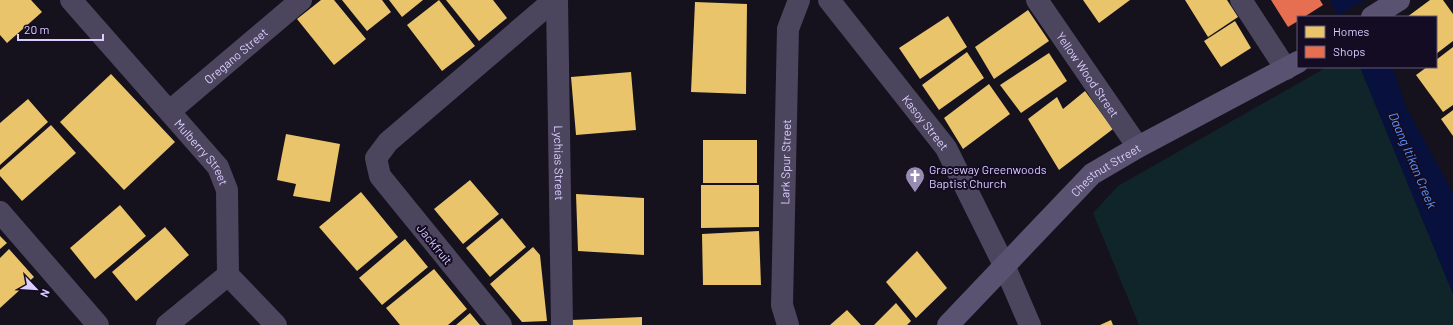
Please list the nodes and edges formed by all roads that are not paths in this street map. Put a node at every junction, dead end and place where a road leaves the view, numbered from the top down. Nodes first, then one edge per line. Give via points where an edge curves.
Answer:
1 (71, 0) edge
2 (301, 0) edge
3 (555, 0) edge
4 (799, 0) edge
5 (829, 0) edge
6 (1037, 0) edge
7 (1241, 0) edge
8 (1292, 66) edge
9 (170, 111) junction
10 (1138, 148) junction
11 (0, 212) edge
12 (1004, 265) junction
13 (228, 275) junction
14 (98, 325) edge
15 (167, 325) edge
16 (276, 325) edge
17 (501, 325) edge
18 (562, 325) edge
19 (788, 325) edge
20 (948, 325) edge
21 (1030, 325) edge

1 - 9 street, Mulberry Street
2 - 9 street, Oregano Street
3 - 17 street, Jackfruit via 388,142 376,158 380,176
3 - 18 street, Lychias Street
4 - 19 street, Lark Spur Street via 788,29 782,305
5 - 12 street, Kasoy Street via 946,148
6 - 10 street, Yellow Wood Street
7 - 8 street
8 - 10 street, Chestnut Street
9 - 13 street, Mulberry Street via 218,166 227,190
10 - 12 street, Chestnut Street via 1092,174
11 - 14 street
12 - 20 street, Chestnut Street
12 - 21 street, Kasoy Street
13 - 15 street
13 - 16 street

